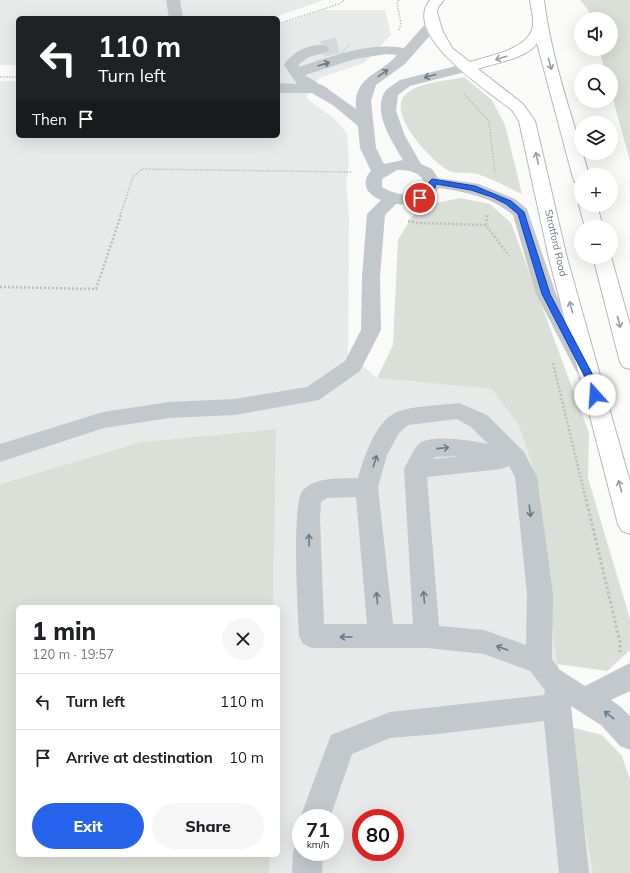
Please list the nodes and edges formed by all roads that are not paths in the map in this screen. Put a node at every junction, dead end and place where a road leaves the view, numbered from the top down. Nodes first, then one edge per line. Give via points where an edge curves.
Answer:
1 (173, 0) edge
2 (437, 0) edge
3 (537, 0) edge
4 (176, 16) edge
5 (433, 24) junction
6 (540, 26) junction
7 (322, 49) tunnel mouth
8 (349, 53) junction
9 (408, 53) junction
10 (468, 67) junction
11 (296, 72) junction
12 (345, 84) junction
13 (280, 88) edge
14 (317, 89) junction
15 (366, 125) junction
16 (415, 167) junction
17 (578, 168) edge
18 (379, 171) junction
19 (432, 182) junction
20 (392, 199) junction
21 (604, 264) edge
22 (630, 362) edge
23 (591, 381) junction
24 (0, 453) edge
25 (516, 458) junction
26 (367, 487) junction
27 (630, 524) edge
28 (427, 636) junction
29 (381, 637) junction
30 (539, 662) junction
31 (625, 665) edge
32 (558, 696) junction
33 (585, 699) junction
34 (630, 736) edge
35 (318, 809) edge
36 (308, 861) edge
37 (308, 873) edge
38 (574, 873) edge

1 - 4 lane
2 - 5 highway, Stratford Road via 431,7
3 - 6 highway
5 - 9 lane
5 - 10 highway, Stratford Road via 440,42 447,51
6 -> 10 highway via 529,45 520,51
6 -> 17 highway
7 - 11 lane via 296,59 291,66
8 - 9 lane via 386,50
11 -> 8 lane
8 - 12 lane via 356,65 349,70
12 -> 9 lane via 369,83
10 -> 16 lane via 405,83 391,93 388,111 394,130
23 -> 10 highway, Stratford Road via 558,258 527,121 518,107
11 - 14 lane via 301,80
12 - 14 lane
12 - 15 lane via 363,101
13 - 14 lane
14 - 15 lane
15 - 18 lane via 368,148
16 - 18 lane via 397,165
16 - 19 lane via 426,172
18 - 20 lane via 373,179 374,186 383,195
19 - 20 lane via 432,188 420,198
19 - 23 lane via 472,188 495,196 521,213 546,294
20 - 24 lane via 376,214 370,277 372,330 353,366 312,394 235,408 169,410 103,420
21 -> 22 highway
27 -> 23 highway, Stratford Road
26 -> 25 lane via 376,455 391,427 403,418 459,411 480,421
28 -> 25 lane via 415,469 428,450 458,447
25 -> 30 lane via 526,476 540,594
29 -> 26 lane
29 -> 26 lane via 312,636 308,518 310,498 322,489
28 - 29 lane
30 -> 28 lane via 484,642
30 - 32 lane via 551,679
31 - 33 lane via 621,682
32 - 33 lane via 569,692
32 - 35 lane via 438,721 390,725 341,745
32 - 38 lane
34 -> 33 lane via 611,716
36 - 37 lane

